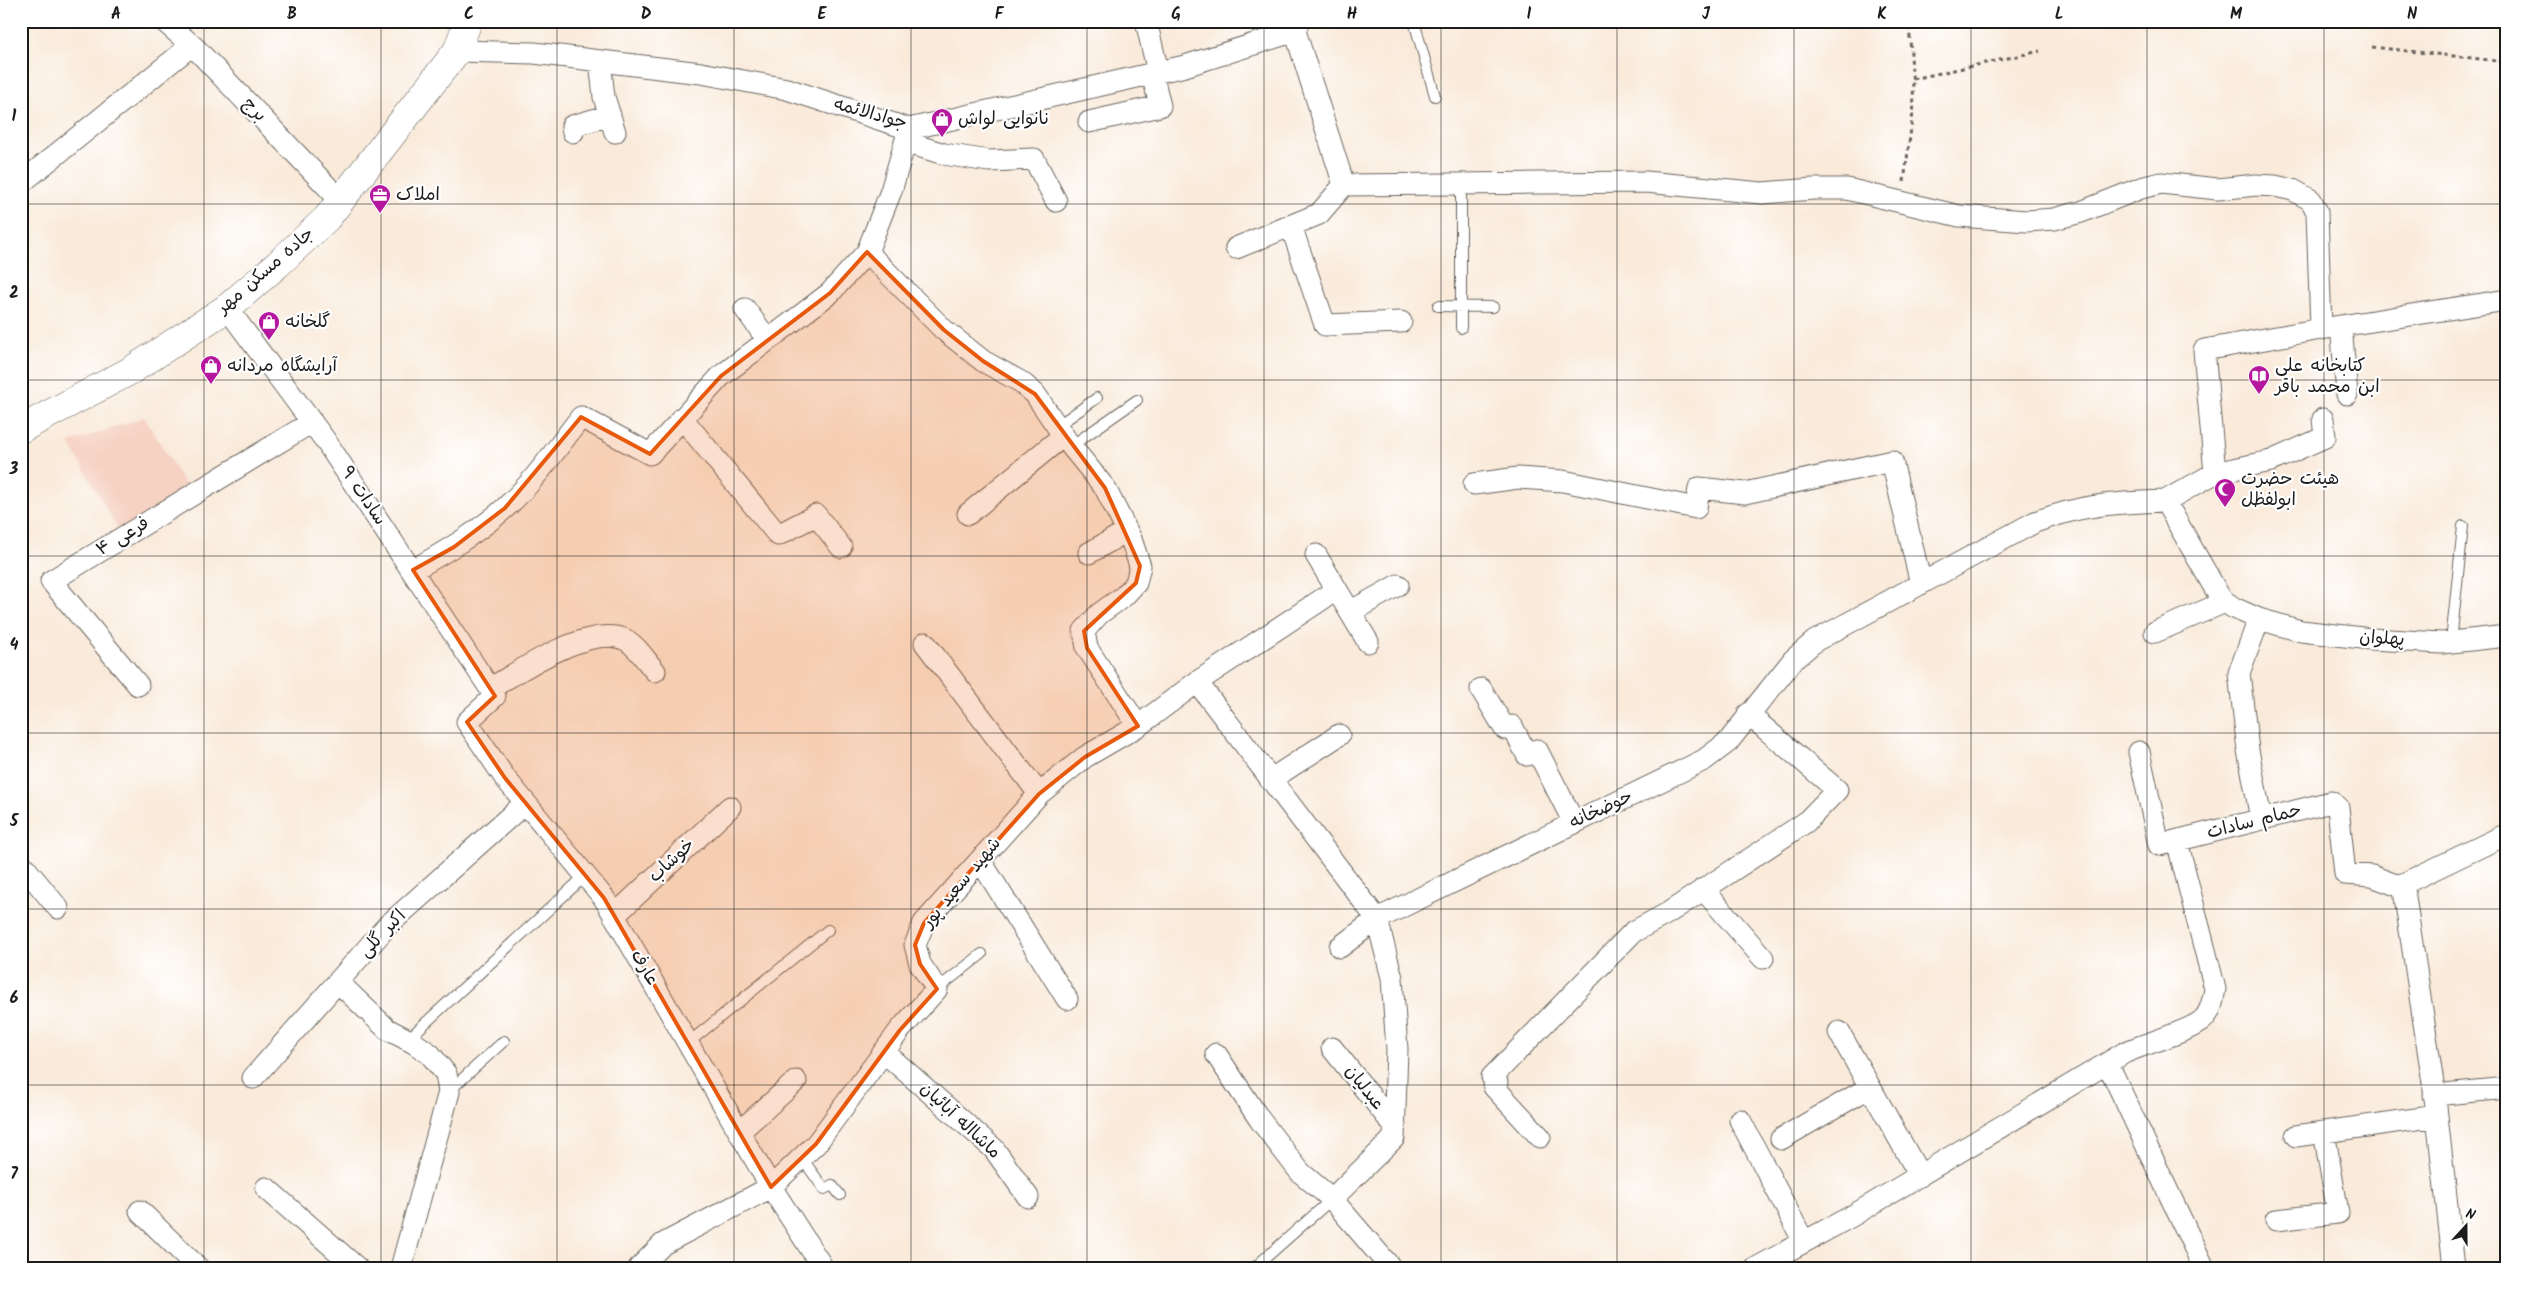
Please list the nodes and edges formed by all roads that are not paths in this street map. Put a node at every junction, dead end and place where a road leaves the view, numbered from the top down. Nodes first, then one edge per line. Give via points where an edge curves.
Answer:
1 (164, 21) edge
2 (468, 21) edge
3 (1146, 21) edge
4 (1414, 21) edge
5 (1297, 26) edge
6 (192, 45) junction
7 (457, 50) junction
8 (600, 61) junction
9 (1155, 73) junction
10 (1435, 96) dead end
11 (1089, 122) dead end
12 (573, 132) dead end
13 (907, 135) junction
14 (21, 183) edge
15 (1461, 183) junction
16 (1344, 185) junction
17 (1056, 200) dead end
18 (341, 201) junction
19 (1292, 226) junction
20 (1236, 248) dead end
21 (867, 252) junction
22 (2507, 300) edge
23 (1438, 306) dead end
24 (1461, 306) junction
25 (1493, 307) dead end
26 (227, 308) junction
27 (745, 310) dead end
28 (1401, 322) dead end
29 (2331, 327) junction
30 (1461, 328) dead end
31 (767, 338) junction
32 (2346, 394) dead end
33 (1097, 398) dead end
34 (1137, 400) dead end
35 (682, 418) junction
36 (2323, 419) dead end
37 (312, 422) junction
38 (21, 429) edge
39 (1064, 436) junction
40 (2215, 473) junction
41 (1474, 484) dead end
42 (2165, 501) junction
43 (968, 514) dead end
44 (2463, 526) dead end
45 (1127, 531) junction
46 (841, 547) dead end
47 (1089, 553) dead end
48 (1316, 555) dead end
49 (413, 570) junction
50 (1921, 584) junction
51 (1398, 585) dead end
52 (1336, 590) junction
53 (2224, 602) junction
54 (1350, 612) junction
55 (2259, 619) junction
56 (2155, 632) dead end
57 (2507, 636) edge
58 (925, 642) dead end
59 (1368, 642) dead end
60 (2451, 642) junction
61 (655, 671) dead end
62 (1197, 682) junction
63 (138, 685) dead end
64 (490, 689) junction
65 (1481, 689) dead end
66 (1748, 714) junction
67 (1138, 726) junction
68 (1339, 735) dead end
69 (2139, 752) dead end
70 (1270, 780) junction
71 (1039, 794) junction
72 (526, 803) junction
73 (730, 807) dead end
74 (2261, 819) junction
75 (1574, 822) junction
76 (2507, 834) edge
77 (2177, 841) junction
78 (980, 860) junction
79 (21, 863) edge
80 (586, 875) junction
81 (2403, 884) junction
82 (1703, 890) junction
83 (58, 908) dead end
84 (614, 916) junction
85 (1377, 919) junction
86 (828, 930) dead end
87 (1340, 947) dead end
88 (982, 954) dead end
89 (1763, 958) dead end
90 (338, 982) junction
91 (937, 989) junction
92 (1068, 999) dead end
93 (1839, 1032) dead end
94 (408, 1039) junction
95 (504, 1041) dead end
96 (688, 1043) junction
97 (1332, 1048) dead end
98 (884, 1052) junction
99 (1216, 1054) dead end
100 (2108, 1064) junction
101 (253, 1078) dead end
102 (796, 1081) dead end
103 (1870, 1088) junction
104 (2507, 1088) edge
105 (449, 1092) junction
106 (2434, 1095) junction
107 (2437, 1116) junction
108 (1740, 1120) dead end
109 (1395, 1127) junction
110 (739, 1132) junction
111 (2324, 1132) junction
112 (2296, 1136) dead end
113 (1540, 1137) dead end
114 (1781, 1139) dead end
115 (802, 1158) junction
116 (1920, 1176) junction
117 (771, 1187) junction
118 (266, 1188) dead end
119 (840, 1195) dead end
120 (1028, 1197) dead end
121 (1332, 1199) junction
122 (140, 1211) dead end
123 (2276, 1220) dead end
124 (1804, 1242) junction
125 (198, 1268) edge
126 (357, 1268) edge
127 (401, 1268) edge
128 (639, 1268) edge
129 (823, 1268) edge
130 (1254, 1268) edge
131 (1391, 1268) edge
132 (1756, 1268) edge
133 (2204, 1268) edge
134 (2454, 1268) edge

1 - 6 street, برج
2 - 7 main road, جاده مسکن مهر
3 - 9 street
4 - 10 lane
5 - 9 street, جوادالائمه via 1185,66
5 - 16 street
6 - 14 street
6 - 18 street, برج
7 - 8 street, جوادالائمه via 534,53
7 - 18 main road, جاده مسکن مهر
8 - 12 street via 604,97 613,123 572,126
8 - 13 street, جوادالائمه via 702,73 787,89
9 - 11 street via 1160,106
9 - 13 street, جوادالائمه
13 - 17 street via 944,154 989,161 1034,159
13 - 21 street via 891,191
15 - 16 street
15 - 24 lane
15 - 29 street via 1646,182 1762,193 1846,190 1959,216 2027,221 2081,212 2161,183 2218,190 2275,186 2293,190 2311,200 2317,212
16 - 19 street via 1320,214
18 - 26 main road, جاده مسکن مهر via 278,264
19 - 20 street
19 - 28 street via 1325,325
21 - 31 street via 830,293
21 - 39 street via 944,330 983,361 1021,382 1035,394
22 - 29 street
23 - 24 lane
24 - 25 lane
24 - 30 lane
26 - 37 street, سادات ۹
26 - 38 main road, جاده مسکن مهر via 130,371
27 - 31 street
29 - 32 street
29 - 40 street via 2204,350
31 - 35 street via 721,376
33 - 39 lane
34 - 39 lane
35 - 46 street via 778,535 816,515
35 - 49 street via 650,454 581,417 536,475 505,508 454,547
36 - 40 street via 2325,437 2271,461
37 - 49 street, سادات ۹
37 - 63 street, فرعی ۴ via 51,581
39 - 43 street
39 - 45 street via 1105,488
40 - 42 street
41 - 50 street via 1518,478 1563,481 1696,508 1699,488 1745,493 1892,461
42 - 50 street, حوضخانه via 2104,503 2068,510 2035,522
42 - 53 street
44 - 60 lane
45 - 47 street
45 - 67 street via 1140,566 1136,584 1099,614 1084,631 1086,648
48 - 52 street
49 - 64 street, سادات ۹
50 - 66 street, حوضخانه via 1815,642 1793,660
51 - 54 street
52 - 54 street
52 - 62 street, شهید سعید پور
53 - 55 street, پهلوان
53 - 56 street
54 - 59 street
55 - 60 street, پهلوان via 2301,631 2371,639
55 - 74 street via 2239,673 2248,750
57 - 60 street, پهلوان
58 - 71 street
61 - 64 street via 627,641 610,636 535,653
62 - 67 street, شهید سعید پور
62 - 70 street
64 - 72 street, عارف via 494,696 467,722
65 - 75 street via 1505,729 1512,726 1527,755 1537,750
66 - 75 street, حوضخانه via 1728,742 1704,760
66 - 82 street via 1837,790 1806,822
67 - 71 street, شهید سعید پور via 1085,757
68 - 70 street
69 - 77 street via 2159,845
70 - 85 street
71 - 78 street, شهید سعید پور
72 - 80 street, عارف
72 - 90 street, اکبر گلی via 387,926
73 - 84 street, خوشاب
74 - 77 street, حمام سادات
74 - 81 street, حمام سادات via 2330,802 2338,807 2345,874 2372,876 2396,885
75 - 85 street, حوضخانه
76 - 81 street
77 - 100 street via 2215,989 2212,1005 2205,1018 2187,1029 2142,1044
78 - 91 street, شهید سعید پور via 924,923 916,946 920,964
78 - 92 street
79 - 83 street
80 - 84 street, عارف
80 - 94 lane
81 - 106 street
82 - 89 street
82 - 113 street via 1633,932 1492,1078 1497,1082 1494,1088
84 - 96 street, عارف
85 - 87 street, حوضخانه
85 - 109 street via 1392,978 1397,1049
86 - 96 lane
88 - 91 lane
90 - 94 street via 387,1029
90 - 101 street, اکبر گلی
91 - 98 street
93 - 103 street
94 - 105 street via 430,1054 446,1074
95 - 105 lane
96 - 110 street, عارف
97 - 109 street, عبدلیان
98 - 115 street via 816,1144
98 - 120 street, ماشااله آبائیان via 994,1149
99 - 121 street via 1300,1172
100 - 116 street
100 - 133 street
102 - 110 street
103 - 114 street
103 - 116 street
104 - 106 street
105 - 127 street
106 - 107 street
107 - 111 street
107 - 134 street
108 - 124 street
109 - 121 street via 1394,1138
110 - 117 street, عارف
111 - 112 street
111 - 123 street via 2338,1213
115 - 117 street
115 - 119 lane via 824,1189 832,1185
116 - 124 street
117 - 128 street via 663,1244
117 - 129 street, عارف
118 - 126 street
121 - 130 lane
121 - 131 street
122 - 125 street
124 - 132 street

